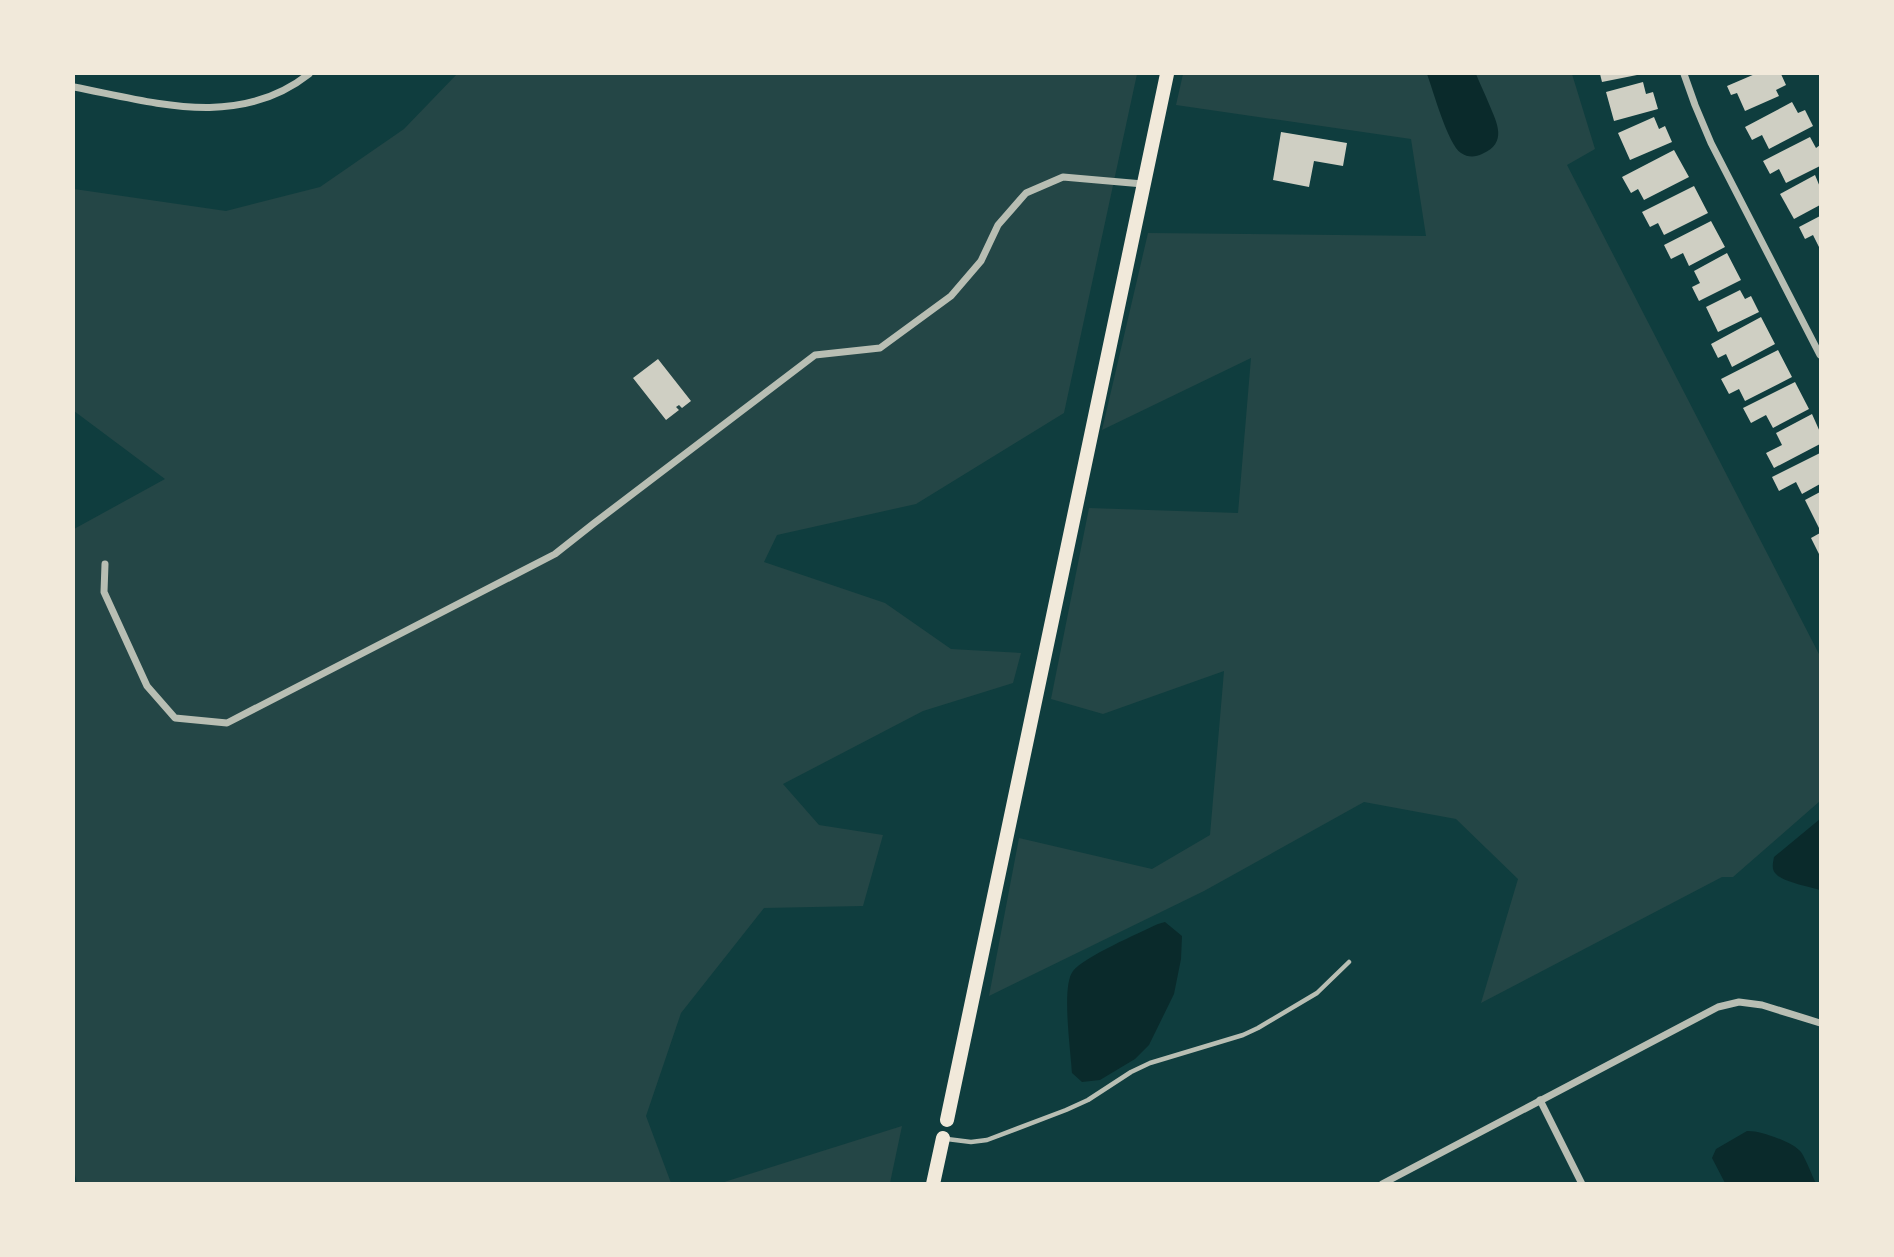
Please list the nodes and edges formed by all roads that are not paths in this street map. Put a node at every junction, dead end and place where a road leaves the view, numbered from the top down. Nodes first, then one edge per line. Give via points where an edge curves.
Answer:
1 (309, 74) edge
2 (1167, 74) edge
3 (1684, 74) edge
4 (74, 87) edge
5 (1143, 184) junction
6 (1821, 355) edge
7 (105, 564) dead end
8 (1349, 962) dead end
9 (1821, 1023) edge
10 (1540, 1100) junction
11 (947, 1120) dead end
12 (943, 1138) joint
13 (933, 1184) edge
14 (1382, 1184) edge
15 (1582, 1184) edge

1 - 4 street via 260,100 200,109
2 - 5 main road
3 - 6 street via 1711,143
5 - 7 street via 1063,177 1026,193 998,225 981,261 951,296 880,348 814,355 555,554 227,723 175,718 147,686 104,592
5 - 11 main road
8 - 12 lane via 1317,993 1251,1031 1150,1063 1088,1100 987,1140
9 - 10 street via 1762,1005 1739,1002 1718,1007
10 - 14 street
10 - 15 street
12 - 13 main road

